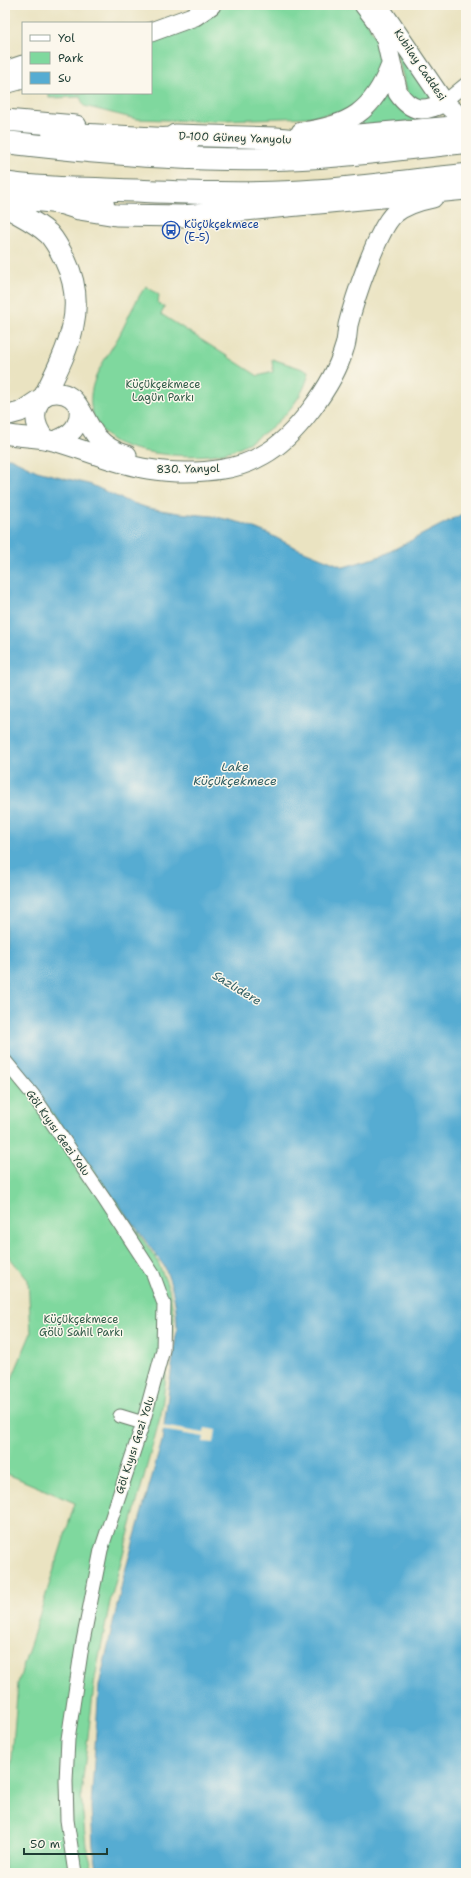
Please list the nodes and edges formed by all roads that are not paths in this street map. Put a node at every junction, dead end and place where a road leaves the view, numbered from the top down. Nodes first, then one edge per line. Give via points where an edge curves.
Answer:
1 (187, 5) edge
2 (212, 5) edge
3 (364, 5) edge
4 (378, 5) edge
5 (146, 22) edge
6 (152, 32) edge
7 (22, 64) edge
8 (391, 65) junction
9 (5, 71) edge
10 (22, 79) edge
11 (5, 84) edge
12 (466, 84) edge
13 (444, 102) junction
14 (5, 120) edge
15 (466, 120) edge
16 (466, 126) edge
17 (5, 130) edge
18 (192, 137) junction
19 (276, 138) junction
20 (5, 142) edge
21 (466, 142) edge
22 (466, 175) edge
23 (5, 183) edge
24 (335, 189) junction
25 (466, 191) edge
26 (5, 198) edge
27 (60, 203) junction
28 (5, 206) edge
29 (328, 371) junction
30 (43, 396) junction
31 (79, 407) junction
32 (5, 416) edge
33 (5, 434) edge
34 (49, 440) junction
35 (5, 1061) edge
36 (120, 1416) dead end
37 (143, 1424) junction
38 (75, 1873) edge

1 - 5 main road via 166,16
2 - 6 main road via 195,16
3 - 8 main road, Kubilay Caddesi via 386,40
4 - 13 main road, Kubilay Caddesi
7 - 9 main road
8 - 13 main road, Kubilay Caddesi via 398,93 409,106 421,110 433,108
8 - 19 main road via 383,85 374,98 346,122
10 - 11 main road
12 - 13 street
13 - 15 main road, Kubilay Caddesi
14 - 18 main road, D-100 Güney Yanyolu
16 - 19 main road, D-100 Güney Yanyolu via 297,140
17 - 18 highway via 156,139
18 - 19 main road, D-100 Güney Yanyolu
20 - 21 highway via 126,154 272,159 319,157
22 - 24 highway
23 - 24 highway via 62,188 228,193
24 - 27 highway via 282,199 238,202
25 - 27 main road via 183,216 116,215
25 - 29 main road, 830. Yanyol via 411,203 394,215 384,229 366,269 348,326 338,333
26 - 27 main road
28 - 30 main road via 31,220 50,235 73,283 76,306 72,335
29 - 31 main road, 830. Yanyol via 298,411 268,441 241,456 221,462 168,463 122,454 109,448 97,437
29 - 34 main road, 830. Yanyol via 312,409 281,442 264,455 243,464 190,471 148,470
30 - 31 main road via 55,392 65,394
30 - 32 main road via 20,412
30 - 34 main road via 37,404 35,417 40,433
31 - 34 main road via 79,421 76,427 66,436
33 - 34 main road, 830. Yanyol
35 - 37 street, Göl Kıyısı Gezi Yolu via 42,1108 153,1274 164,1304 163,1350
36 - 37 street
37 - 38 street, Göl Kıyısı Gezi Yolu via 101,1550 76,1684 68,1739 66,1780 67,1820

